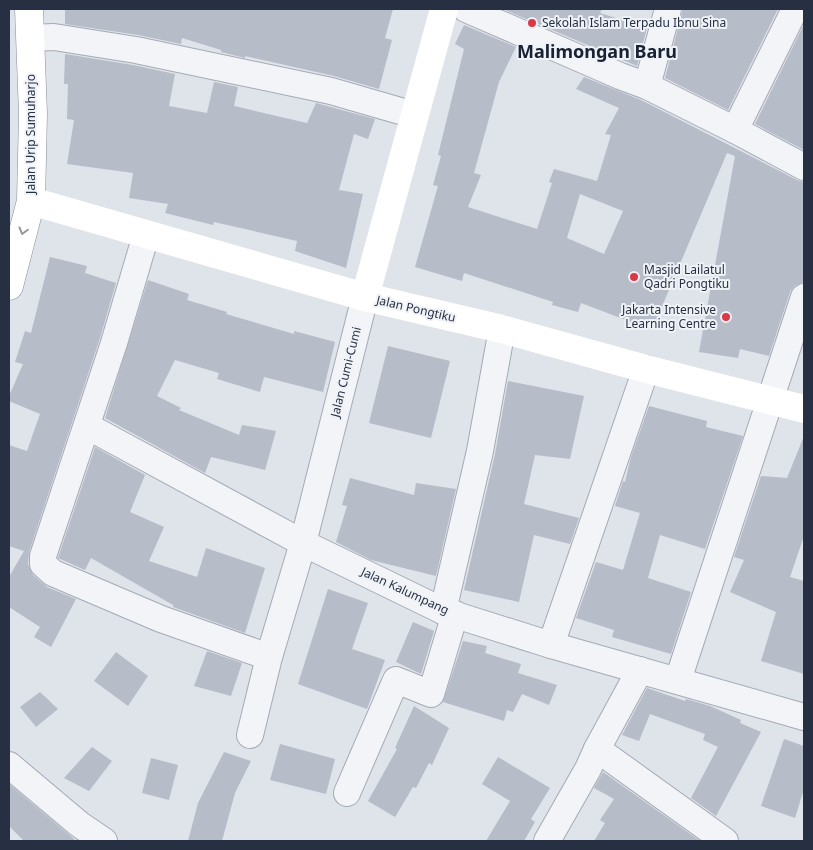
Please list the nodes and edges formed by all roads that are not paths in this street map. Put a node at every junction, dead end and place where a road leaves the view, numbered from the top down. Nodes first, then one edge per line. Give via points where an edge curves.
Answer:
1 (29, 9) edge
2 (444, 9) edge
3 (466, 9) edge
4 (668, 9) edge
5 (795, 9) edge
6 (30, 38) junction
7 (647, 86) junction
8 (414, 116) junction
9 (735, 130) junction
10 (804, 166) edge
11 (31, 201) junction
12 (146, 234) junction
13 (9, 286) edge
14 (365, 297) junction
15 (804, 297) edge
16 (502, 329) junction
17 (646, 369) junction
18 (771, 401) junction
19 (804, 409) edge
20 (87, 426) junction
21 (303, 542) junction
22 (449, 612) junction
23 (551, 644) junction
24 (269, 657) junction
25 (640, 670) junction
26 (678, 680) junction
27 (804, 717) edge
28 (250, 735) dead end
29 (597, 749) junction
30 (9, 765) edge
31 (347, 793) dead end
32 (104, 841) edge
33 (547, 841) edge
34 (725, 841) edge

1 - 6 main road, Jalan Urip Sumuharjo
2 - 8 main road, Jalan Cumi-Cumi
3 - 7 street
4 - 7 street
5 - 9 street
6 - 8 street via 54,37 136,50 331,91
6 - 11 main road, Jalan Urip Sumuharjo via 33,114
7 - 9 street
8 - 14 main road, Jalan Cumi-Cumi
9 - 10 street
11 - 12 main road, Jalan Pongtiku
11 -> 13 main road, Jalan Urip Sumuharjo
12 - 14 main road, Jalan Pongtiku
12 - 20 street
14 - 16 main road, Jalan Pongtiku
14 - 21 street, Jalan Cumi-Cumi
15 - 18 street
16 - 17 main road, Jalan Pongtiku
16 - 22 street
17 - 18 main road, Jalan Pongtiku
17 - 23 street
18 - 19 main road, Jalan Pongtiku
18 - 26 street
20 - 21 street, Jalan Kalumpang
20 - 24 street via 43,564 53,573 161,619
21 - 22 street, Jalan Kalumpang
21 - 24 street, Jalan Cumi-Cumi
22 - 23 street, Jalan Kalumpang
22 - 31 street via 431,694 396,680
23 - 25 street, Jalan Kalumpang
24 - 28 street, Jalan Cumi-Cumi
25 - 26 street, Jalan Kalumpang
25 - 29 street
26 - 27 street, Jalan Kalumpang
29 - 33 street
29 - 34 street
30 - 32 street

